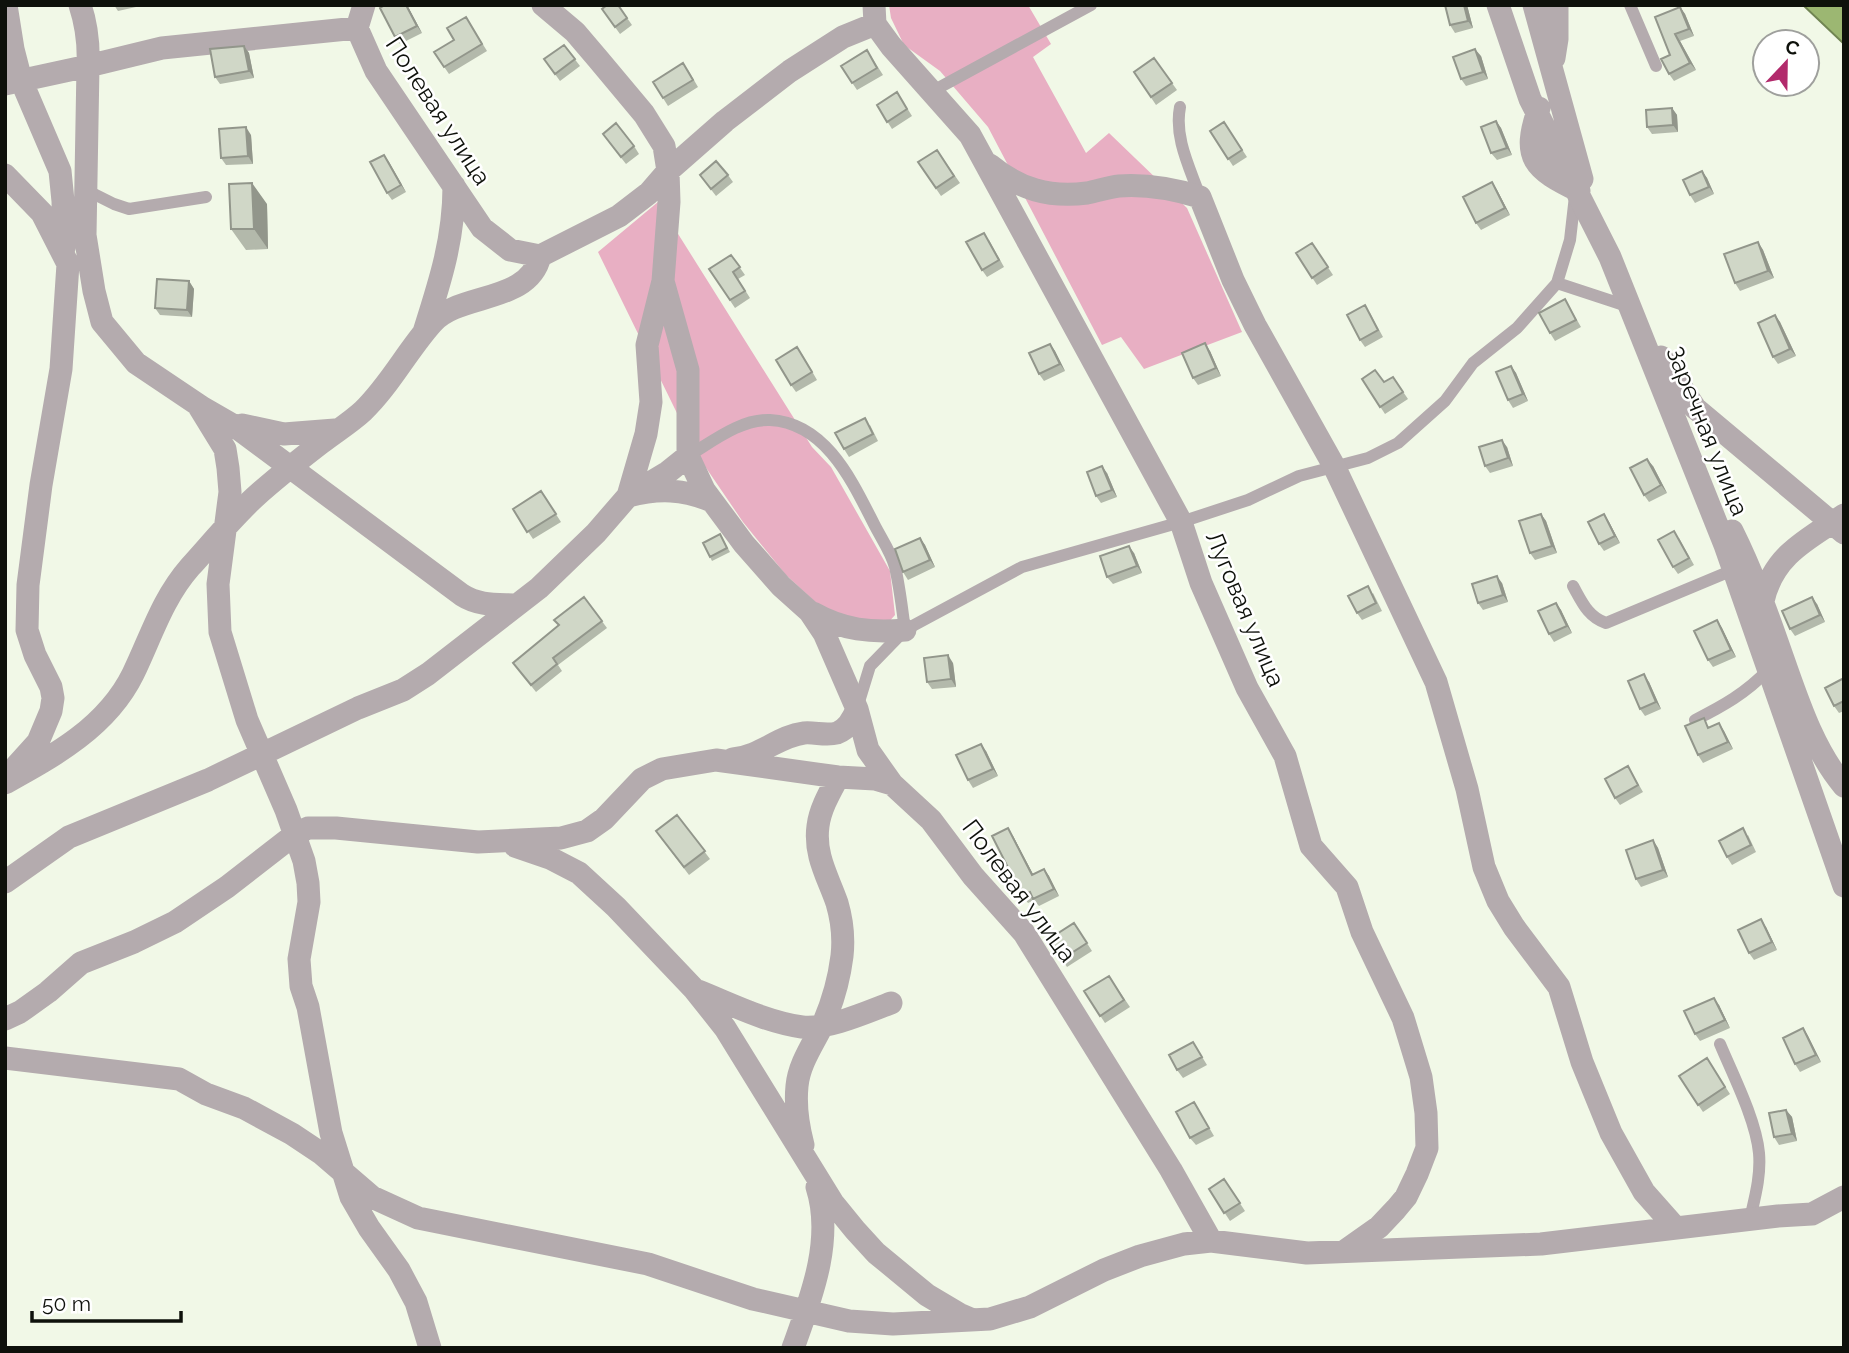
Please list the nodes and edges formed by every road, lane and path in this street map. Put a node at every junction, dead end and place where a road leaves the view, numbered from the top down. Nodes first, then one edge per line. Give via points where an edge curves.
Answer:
1 (6, 5) edge
2 (80, 5) edge
3 (364, 5) edge
4 (543, 5) edge
5 (1091, 5) edge
6 (1498, 5) edge
7 (1534, 5) edge
8 (1557, 5) edge
9 (1630, 5) edge
10 (875, 15) edge
11 (357, 28) junction
12 (88, 66) junction
13 (1657, 66) dead end
14 (1552, 71) junction
15 (13, 82) edge
16 (931, 92) junction
17 (1180, 107) dead end
18 (1537, 113) junction
19 (983, 160) junction
20 (668, 171) junction
21 (9, 180) edge
22 (454, 186) junction
23 (86, 190) junction
24 (62, 192) junction
25 (1582, 193) junction
26 (206, 197) dead end
27 (1200, 197) junction
28 (540, 256) junction
29 (1610, 257) junction
30 (68, 264) junction
31 (663, 281) junction
32 (1557, 283) junction
33 (1630, 307) junction
34 (102, 322) junction
35 (424, 333) junction
36 (198, 405) junction
37 (222, 419) junction
38 (345, 427) junction
39 (1683, 440) junction
40 (688, 456) junction
41 (1334, 466) junction
42 (291, 467) junction
43 (628, 496) junction
44 (712, 501) junction
45 (1181, 522) junction
46 (1840, 524) edge
47 (225, 530) junction
48 (1733, 569) junction
49 (1573, 586) dead end
50 (1763, 601) junction
51 (517, 605) junction
52 (810, 612) junction
53 (905, 630) junction
54 (1768, 670) junction
55 (857, 709) junction
56 (1695, 720) edge
57 (262, 755) junction
58 (716, 761) junction
59 (838, 777) junction
60 (5, 780) edge
61 (892, 784) junction
62 (1844, 786) edge
63 (294, 835) junction
64 (495, 841) junction
65 (5, 882) edge
66 (1844, 886) edge
67 (694, 989) junction
68 (891, 1003) dead end
69 (5, 1020) edge
70 (823, 1025) junction
71 (1720, 1044) dead end
72 (5, 1058) edge
73 (809, 1164) junction
74 (344, 1175) junction
75 (1844, 1197) edge
76 (1750, 1219) junction
77 (1675, 1227) junction
78 (1211, 1241) junction
79 (1345, 1251) junction
80 (806, 1312) junction
81 (974, 1320) junction
82 (430, 1348) edge
83 (793, 1348) edge

1 - 15 street
2 - 12 street via 89,42
3 - 11 street
4 - 20 street, Полевая улица via 575,32 644,114 664,146
5 - 16 lane
6 - 18 street, Заречная улица
7 - 14 street
8 - 14 street
9 - 13 lane
10 - 16 street, Луговая улица via 891,46
10 - 20 street via 790,71
11 - 12 street, Полевая улица via 162,48
11 - 22 street, Полевая улица via 376,71
12 - 15 street, Полевая улица
12 - 23 street
14 - 18 street
14 - 25 street
15 - 24 street via 60,171
16 - 19 street, Луговая улица via 970,135
17 - 27 lane via 1177,122 1182,147
18 - 25 street, Заречная улица
19 - 27 street via 1009,181 1047,193 1142,186
19 - 45 street, Луговая улица
20 - 28 street via 619,216
20 - 31 street, Полевая улица
21 - 24 street via 51,194
21 - 30 street via 43,213
22 - 28 street, Полевая улица via 482,228 510,250
22 - 35 street via 455,211
23 - 24 street
23 - 26 lane via 129,209
23 - 34 street via 85,235
24 - 30 street
25 - 29 street, Заречная улица
25 - 32 lane
27 - 41 street via 1255,325
28 - 35 street via 538,267 524,282 459,307 434,320
29 - 33 street, Заречная улица
29 - 46 street via 1646,331 1695,408
30 - 34 street
30 - 60 street via 61,369 32,545 27,611 27,630 53,698 38,742
31 - 40 street, Полевая улица via 688,370
31 - 43 street via 647,345 651,380 648,424
32 - 33 lane
32 - 41 lane via 1517,328 1473,363 1418,428 1368,458
33 - 39 street, Заречная улица
34 - 36 street via 136,363
35 - 38 street via 387,384
36 - 37 street
36 - 47 street via 225,449 230,492
37 - 38 street via 284,435
37 - 42 street
38 - 42 street
39 - 48 street, Заречная улица
39 - 50 street via 1742,550
40 - 43 street
40 - 44 street, Полевая улица
40 - 53 lane via 753,422 771,420 810,433 826,446 860,498 894,565
41 - 45 lane
41 - 77 street via 1436,682 1484,867 1499,901 1559,987 1611,1133 1644,1192
42 - 47 street
42 - 51 street via 472,601
43 - 44 street via 668,489
43 - 51 street via 540,588
44 - 52 street, Полевая улица via 781,586
45 - 53 lane via 1021,567
45 - 79 street, Луговая улица via 1201,583 1247,688 1285,756 1311,846 1347,887 1362,932 1403,1018 1421,1077 1427,1148 1417,1174 1396,1209
46 - 50 street via 1803,540 1770,578
47 - 57 street via 218,584 220,632
47 - 60 street via 172,592 115,702 69,745
48 - 49 lane via 1606,623 1590,614
48 - 54 street, Заречная улица
50 - 62 street via 1800,708 1828,768
51 - 57 street via 403,690
52 - 53 street, Полевая улица via 842,627 879,633
52 - 55 street, Полевая улица
53 - 55 lane via 870,666
54 - 56 lane via 1731,702
54 - 66 street, Заречная улица
55 - 58 street via 852,722 836,733 805,733 749,756
55 - 61 street, Полевая улица via 868,750
57 - 63 street
57 - 65 street via 69,837
58 - 59 street
58 - 64 street via 662,769 642,779 587,831 561,838
59 - 61 street
59 - 70 street via 818,825 818,851 843,928 837,985
61 - 78 street, Полевая улица via 931,820 1024,933
63 - 64 street via 308,828 336,828
63 - 69 street via 175,922 81,963
63 - 74 street via 304,861 309,902 299,959 301,986
64 - 67 street via 524,848 579,873
67 - 70 street via 774,1019 803,1027
67 - 73 street via 725,1028
68 - 70 street
70 - 73 street via 797,1087 798,1125
71 - 76 lane via 1759,1151
72 - 74 street via 179,1079 292,1134
73 - 80 street via 823,1208 821,1254
73 - 81 street via 833,1203 876,1253 927,1295
74 - 80 street via 372,1197 418,1218 648,1264
74 - 82 street via 351,1198 416,1302
75 - 76 street via 1812,1214
76 - 77 street
77 - 79 street via 1541,1244
78 - 79 street via 1307,1253
78 - 81 street via 1140,1256 1030,1307
80 - 81 street via 893,1324
80 - 83 street

